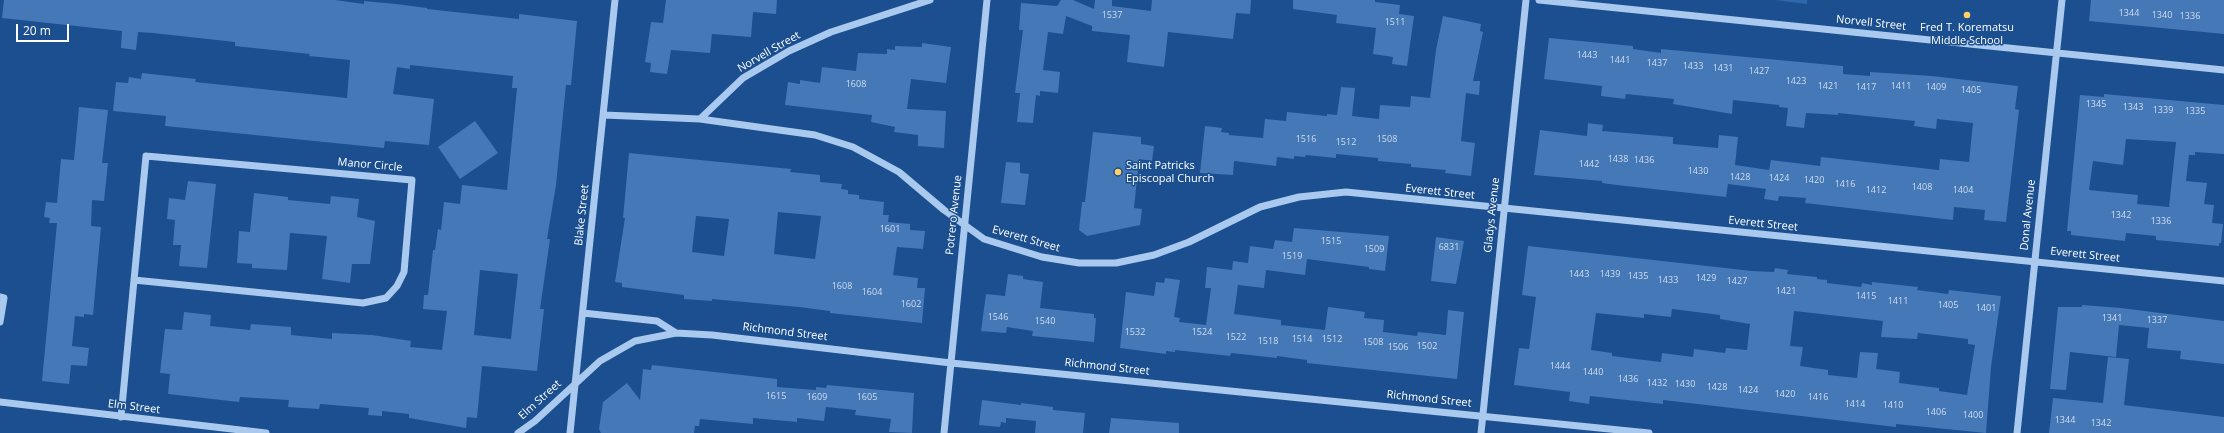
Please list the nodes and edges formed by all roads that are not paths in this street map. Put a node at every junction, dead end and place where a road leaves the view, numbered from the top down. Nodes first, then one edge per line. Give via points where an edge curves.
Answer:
1 (615, 0) edge
2 (930, 0) edge
3 (987, 0) edge
4 (1526, 0) edge
5 (1539, 0) edge
6 (2062, 0) edge
7 (2056, 52) junction
8 (2224, 70) edge
9 (604, 115) junction
10 (700, 119) junction
11 (1504, 210) junction
12 (964, 225) junction
13 (2035, 261) junction
14 (134, 280) junction
15 (2224, 281) edge
16 (0, 297) edge
17 (583, 313) junction
18 (0, 322) edge
19 (676, 333) junction
20 (951, 363) junction
21 (576, 382) junction
22 (0, 402) edge
23 (1482, 416) junction
24 (121, 417) junction
25 (266, 433) edge
26 (518, 433) edge
27 (570, 433) edge
28 (944, 433) edge
29 (1481, 433) edge
30 (1649, 433) edge
31 (2017, 433) edge

1 - 9 street, Blake Street
2 - 10 street, Norvell Street via 831,32 789,51 743,78
3 - 12 street, Potrero Avenue
4 - 11 street, Gladys Avenue
5 - 7 street, Norvell Street
6 - 7 street, Donal Avenue
7 - 8 street, Norvell Street
7 - 13 street, Donal Avenue
9 - 10 street
9 - 17 street, Blake Street
10 - 12 street, Everett Street via 815,135 853,147 899,172
11 - 12 street, Everett Street via 1346,192 1299,197 1260,207 1189,242 1154,255 1116,263 1079,263 1042,257 984,239
11 - 13 street, Everett Street
11 - 23 street, Gladys Avenue
12 - 20 street, Potrero Avenue
13 - 15 street, Everett Street
13 - 31 street, Donal Avenue
14 - 14 street, Manor Circle via 363,304 386,298 397,286 404,272 412,180 146,156
14 - 24 street, Manor Circle
16 - 18 street via 4,298
17 - 19 street via 657,321
17 - 21 street, Blake Street
19 - 20 street, Richmond Street via 712,334
19 - 21 street, Richmond Street via 635,342 600,361
20 - 23 street, Richmond Street
20 - 28 street, Potrero Avenue
21 - 26 street, Elm Street via 536,421
21 - 27 street, Blake Street
22 - 24 street, Elm Street
23 - 29 street, Gladys Avenue
23 - 30 street, Richmond Street
24 - 25 street, Elm Street

